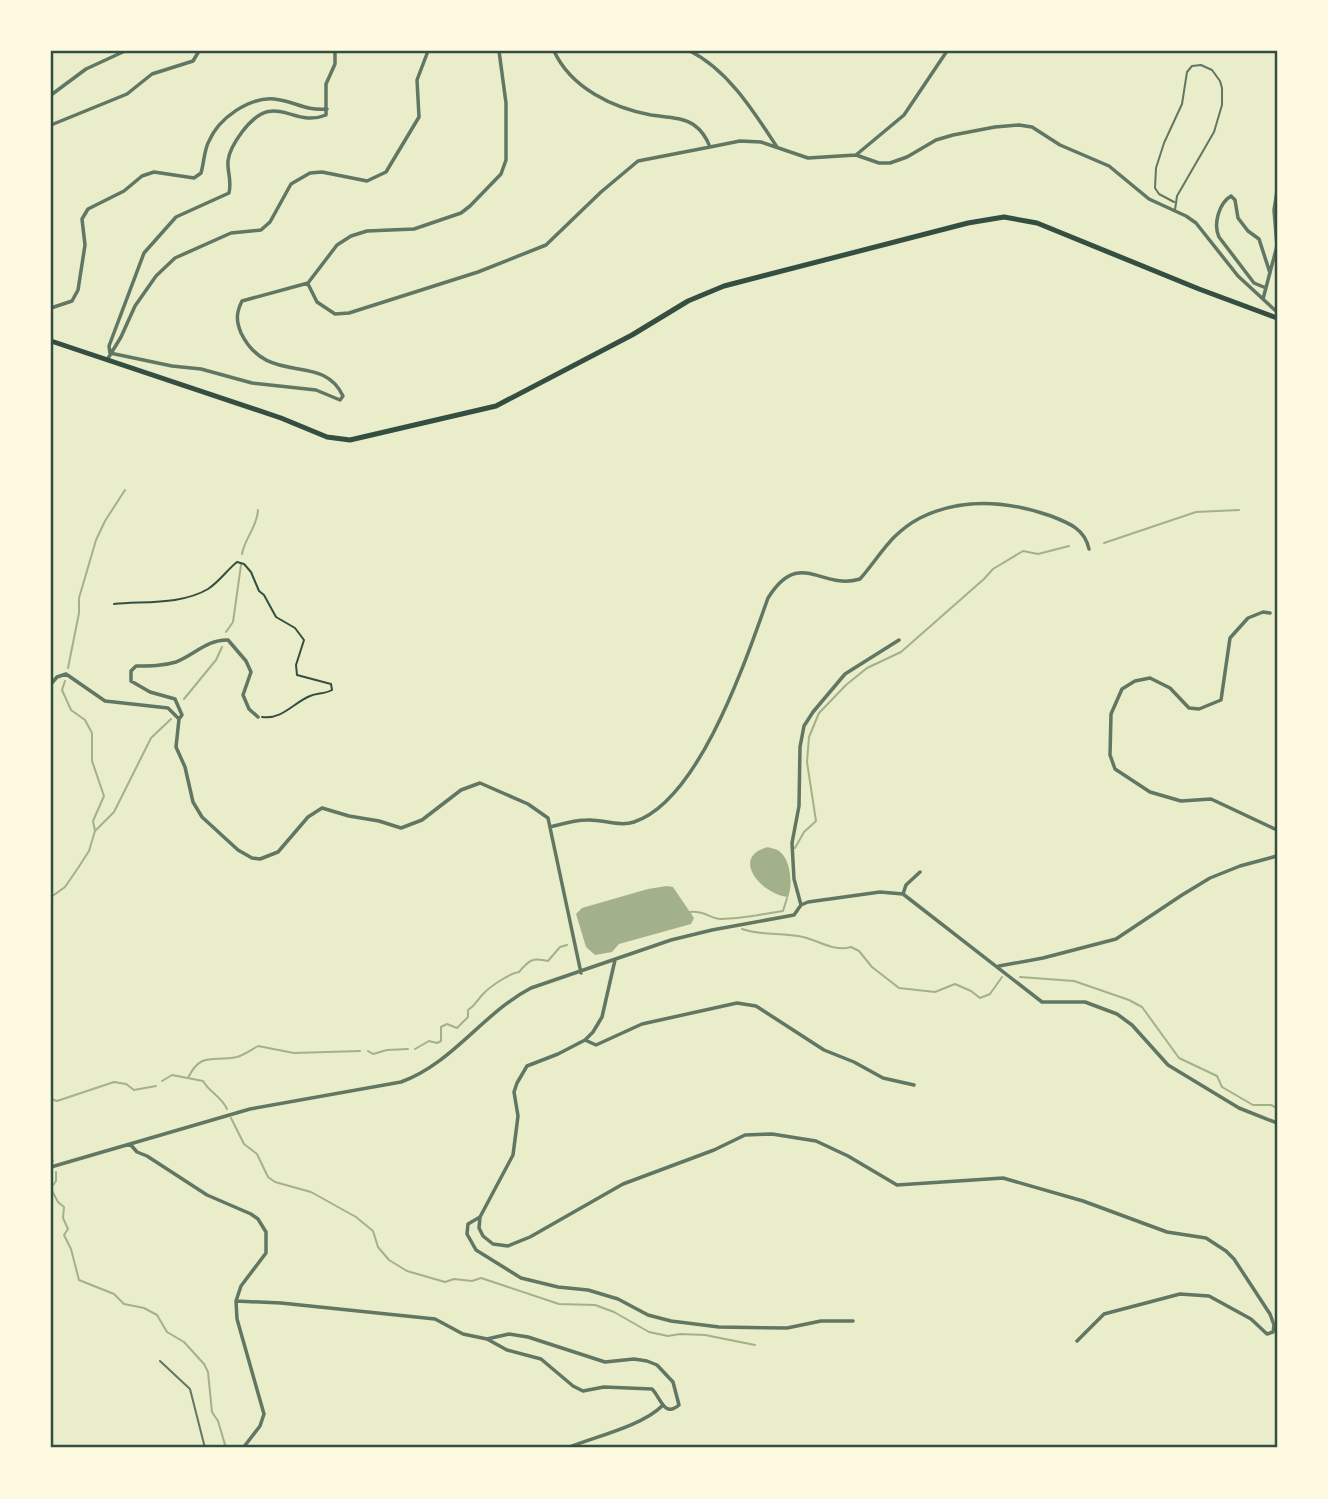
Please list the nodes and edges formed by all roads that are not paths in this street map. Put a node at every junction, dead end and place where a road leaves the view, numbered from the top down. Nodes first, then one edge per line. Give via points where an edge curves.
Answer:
1 (125, 51) edge
2 (199, 51) edge
3 (335, 51) edge
4 (428, 51) edge
5 (499, 51) edge
6 (554, 51) edge
7 (690, 51) edge
8 (947, 51) edge
9 (51, 95) edge
10 (327, 108) junction
11 (51, 125) edge
12 (710, 146) junction
13 (778, 149) junction
14 (856, 155) junction
15 (1277, 191) edge
16 (1174, 202) junction
17 (1175, 211) junction
18 (1270, 273) junction
19 (307, 283) junction
20 (1266, 288) junction
21 (1263, 299) junction
22 (51, 308) edge
23 (1277, 312) edge
24 (1277, 318) edge
25 (51, 341) edge
26 (110, 353) junction
27 (107, 360) junction
28 (1089, 549) dead end
29 (1270, 613) dead end
30 (899, 640) dead end
31 (51, 684) edge
32 (258, 717) road end
33 (179, 719) junction
34 (550, 827) junction
35 (1277, 830) edge
36 (1277, 856) edge
37 (920, 872) dead end
38 (903, 894) junction
39 (801, 905) junction
40 (615, 960) junction
41 (999, 966) junction
42 (580, 973) junction
43 (585, 1040) junction
44 (914, 1085) dead end
45 (1277, 1123) edge
46 (130, 1143) junction
47 (51, 1167) edge
48 (480, 1217) junction
49 (236, 1301) junction
50 (853, 1321) dead end
51 (487, 1339) junction
52 (1077, 1341) dead end
53 (160, 1361) dead end
54 (662, 1406) junction
55 (205, 1448) edge
56 (243, 1448) edge
57 (567, 1448) edge

1 - 9 street via 86,69
2 - 11 street via 193,61 152,74 127,94
3 - 10 street via 326,84
4 - 26 street via 417,80 419,117 386,172 368,181 310,173 291,184 261,230 231,233 175,258 142,296
5 - 19 street via 507,141 501,174 461,212 414,229 352,236 337,245
6 - 12 street via 566,70 590,92 647,114 686,121
7 - 13 street via 719,72
8 - 14 street via 904,115
10 - 22 street via 312,110 272,99 244,106 214,131 201,173 194,178 154,172 88,209 82,219 85,245 78,290 72,301
10 - 26 street via 326,115 318,119 269,110 251,121 232,147 229,193 176,217 144,253 108,346
12 - 13 street via 740,141
12 - 19 street via 638,161 546,245 478,272 335,314 317,302
13 - 14 street via 808,158
14 - 17 street via 890,163 944,137 1027,125 1109,166 1149,200
15 - 18 street via 1277,246
16 - 16 lane via 1220,114 1220,81 1201,65 1187,72 1182,104 1156,168 1157,191
16 - 17 lane
17 - 21 street via 1196,223 1238,276
18 - 20 street
18 - 20 street via 1259,239 1238,218 1235,200 1226,198 1217,222 1219,237 1254,283
19 - 26 street via 242,301 237,324 261,359 317,373 335,385 343,397 340,400 316,390 252,383
20 - 21 street
21 - 23 street
24 - 27 main road via 1037,223 1004,216 706,292 496,406 359,439 327,438
25 - 27 main road
26 - 27 street
28 - 34 street via 1079,530 1030,509 1004,504 960,505 901,530 860,579 848,582 801,573 785,577 768,598 705,748 675,792 635,822 586,820
29 - 35 street via 1252,615 1230,638 1223,694 1217,703 1191,709 1170,688 1150,678 1122,689 1111,715 1110,755 1115,769 1150,792 1181,801 1211,799
30 - 39 street via 845,674 804,726 792,843
31 - 33 street via 66,674 104,701 168,708
32 - 33 street via 243,695 251,672 228,640 220,639 179,661 136,666 131,671 131,681 141,688 175,699 182,715
33 - 34 street via 176,747 195,806 201,817 252,858 278,852 308,817 322,808 401,828 480,783 528,804 548,818
34 - 42 street
36 - 41 street via 1203,882 1116,939
37 - 38 street
38 - 39 street via 880,892
38 - 41 street
39 - 40 street via 794,915 697,933
40 - 42 street
40 - 43 street via 602,1017
41 - 45 street via 1042,1002 1085,1002 1117,1014 1168,1065 1239,1108
42 - 46 street via 520,994 413,1078 250,1109
43 - 44 street via 596,1045 642,1024 737,1003 756,1006 824,1050 883,1078
43 - 48 street via 527,1066 514,1093 518,1116 513,1154
46 - 47 street
46 - 49 street via 137,1152 207,1195 258,1219 267,1238 266,1253 241,1286
48 - 50 street via 468,1224 467,1234 476,1250 497,1265 521,1278 618,1299 648,1315 719,1327 787,1328
48 - 52 street via 482,1236 493,1244 508,1246 623,1184 745,1135 772,1134 816,1140 897,1185 1003,1178 1167,1232 1206,1238 1234,1259 1275,1325 1267,1334 1251,1319 1209,1296 1180,1294 1104,1314
49 - 51 street via 435,1319 463,1334
49 - 56 street via 264,1415
51 - 54 street via 541,1359 583,1391 652,1389
51 - 54 street via 509,1334 606,1362 647,1361 673,1382 679,1405 668,1410
53 - 55 lane via 190,1389
54 - 57 street via 619,1429

